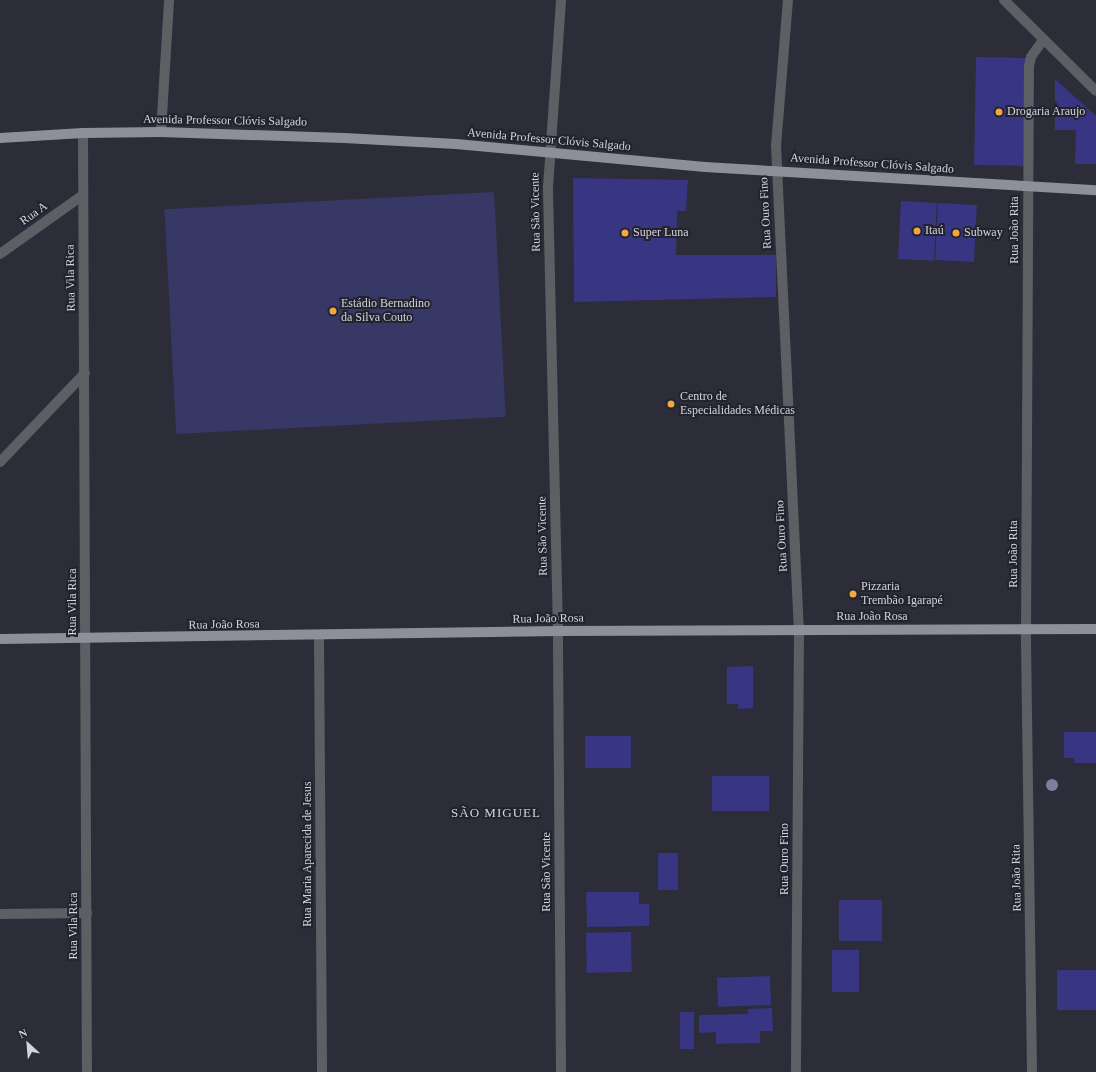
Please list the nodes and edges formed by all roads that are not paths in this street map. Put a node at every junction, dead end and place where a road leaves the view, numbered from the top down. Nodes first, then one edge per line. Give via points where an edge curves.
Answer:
1 (168, 0) edge
2 (562, 0) edge
3 (788, 0) edge
4 (1004, 0) edge
5 (1043, 40) junction
6 (1096, 91) edge
7 (161, 132) junction
8 (83, 133) junction
9 (0, 138) edge
10 (549, 152) junction
11 (777, 171) junction
12 (1028, 187) junction
13 (1096, 190) edge
14 (83, 195) junction
15 (0, 254) edge
16 (85, 373) junction
17 (0, 462) edge
18 (1096, 629) edge
19 (1026, 630) junction
20 (558, 631) junction
21 (799, 631) junction
22 (319, 637) junction
23 (0, 639) edge
24 (86, 639) junction
25 (87, 913) junction
26 (0, 914) edge
27 (87, 1072) edge
28 (322, 1072) edge
29 (561, 1072) edge
30 (796, 1072) edge
31 (1032, 1072) edge

1 - 7 street
2 - 10 street, Rua São Vicente
3 - 11 street, Rua Ouro Fino via 777,122
4 - 5 street
5 - 6 street
5 - 12 street, Rua João Rita via 1030,57 1029,66
7 - 8 main road, Avenida Professor Clóvis Salgado
7 - 10 main road, Avenida Professor Clóvis Salgado via 344,138
8 - 9 main road, Avenida Professor Clóvis Salgado
8 - 14 street, Rua Vila Rica
10 - 11 main road, Avenida Professor Clóvis Salgado
10 - 20 street, Rua São Vicente
11 - 12 main road, Avenida Professor Clóvis Salgado
11 - 21 street, Rua Ouro Fino
12 - 13 main road, Avenida Professor Clóvis Salgado
12 - 19 street, Rua João Rita
14 - 15 street, Rua A
14 - 16 street, Rua Vila Rica
16 - 17 street
16 - 24 street, Rua Vila Rica
18 - 19 main road, Rua João Rosa
19 - 21 main road, Rua João Rosa
19 - 31 street, Rua João Rita
20 - 21 main road, Rua João Rosa
20 - 22 main road, Rua João Rosa
20 - 29 street, Rua São Vicente
21 - 30 street, Rua Ouro Fino
22 - 24 main road, Rua João Rosa
22 - 28 street, Rua Maria Aparecida de Jesus
23 - 24 main road, Rua João Rosa
24 - 25 street, Rua Vila Rica
25 - 26 street
25 - 27 street, Rua Vila Rica

